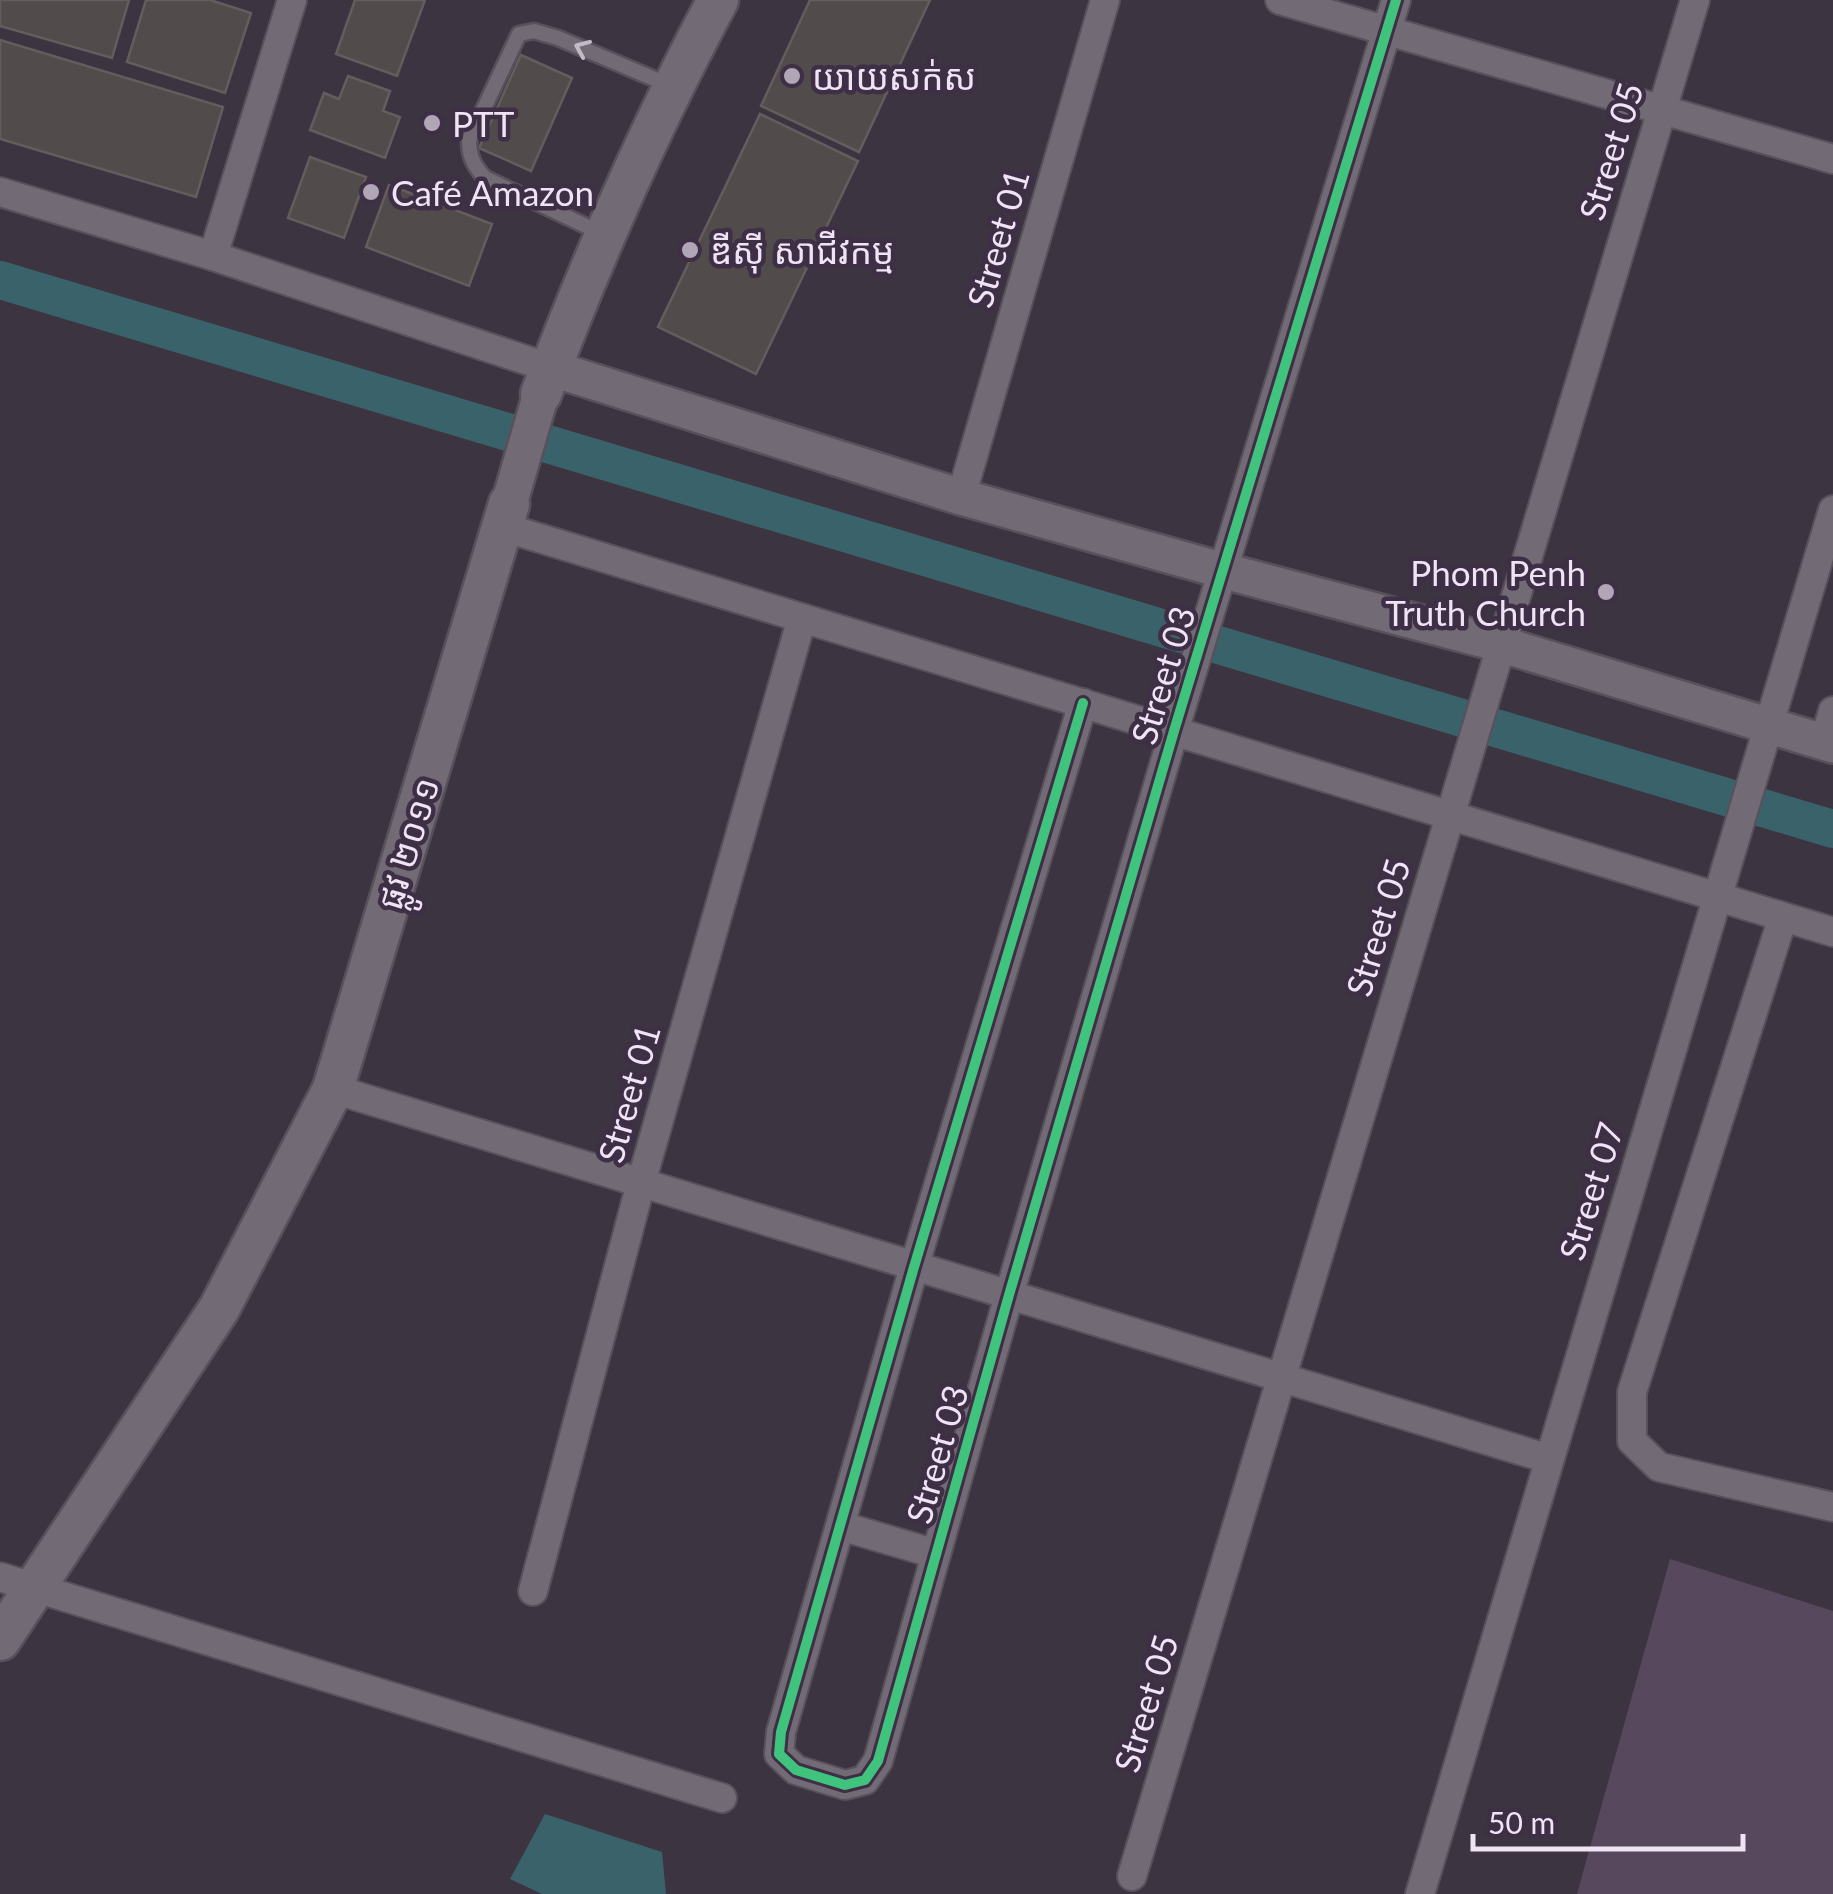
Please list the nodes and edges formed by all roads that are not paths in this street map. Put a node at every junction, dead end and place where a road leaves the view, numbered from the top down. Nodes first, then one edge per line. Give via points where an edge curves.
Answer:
1 (292, 0) edge
2 (718, 0) edge
3 (1104, 0) edge
4 (1280, 0) edge
5 (1396, 0) edge
6 (1694, 0) edge
7 (1387, 30) junction
8 (672, 86) junction
9 (1662, 110) junction
10 (1833, 159) edge
11 (0, 192) edge
12 (604, 235) junction
13 (214, 256) junction
14 (546, 381) junction
15 (961, 497) junction
16 (1833, 510) edge
17 (506, 516) junction
18 (1220, 576) junction
19 (802, 618) junction
20 (1496, 658) junction
21 (1084, 703) junction
22 (1176, 724) junction
23 (1830, 732) edge
24 (1765, 739) junction
25 (1452, 806) junction
26 (1718, 896) junction
27 (1783, 917) junction
28 (1833, 932) edge
29 (332, 1089) junction
30 (641, 1184) junction
31 (914, 1267) junction
32 (1009, 1296) junction
33 (1281, 1378) junction
34 (1550, 1460) junction
35 (1833, 1507) edge
36 (841, 1526) junction
37 (936, 1554) junction
38 (17, 1582) edge
39 (533, 1591) dead end
40 (0, 1640) edge
41 (722, 1798) dead end
42 (1132, 1876) dead end
43 (1420, 1894) edge

1 - 13 street
2 - 8 main road, ផ្លូវ ២០១១
3 - 15 street, Street 01
4 - 7 street
5 - 7 street, Street 03
6 - 9 street, Street 05
7 - 9 street
7 - 18 street, Street 03
8 - 12 main road, ផ្លូវ ២០១១
8 -> 12 lane via 558,38 534,30 519,34 470,140 470,154 485,178
9 - 10 street
9 - 20 street, Street 05
11 - 13 street
12 - 14 main road, ផ្លូវ ២០១១
13 - 14 street
14 - 15 street
14 - 17 street, ផ្លូវ ២០១១
15 - 18 street
16 - 24 street, Street 07
17 - 19 street
17 - 29 main road, ផ្លូវ ២០១១
18 - 20 street
18 - 22 street, Street 03
19 - 21 street
19 - 30 street, Street 01
20 - 24 street
20 - 25 street, Street 05
21 - 22 street
21 - 31 street, Street 03
22 - 25 street
22 - 32 street, Street 03
23 - 24 street
24 - 26 street, Street 07
25 - 26 street
25 - 33 street, Street 05
26 - 27 street
26 - 34 street, Street 07
27 - 28 street
27 - 35 street via 1632,1392 1632,1441 1659,1467
29 - 30 street
29 - 38 main road, ផ្លូវ ២០១១ via 218,1309
30 - 31 street
30 - 39 street, Street 01
31 - 32 street
31 - 36 street, Street 03
32 - 33 street
32 - 37 street, Street 03
33 - 34 street
33 - 42 street, Street 05
34 - 43 street, Street 07
36 - 37 street
36 - 37 street, Street 03 via 781,1732 779,1754 796,1770 845,1784 865,1780 872,1770
38 - 40 main road, ផ្លូវ ២០១១
38 - 41 street

